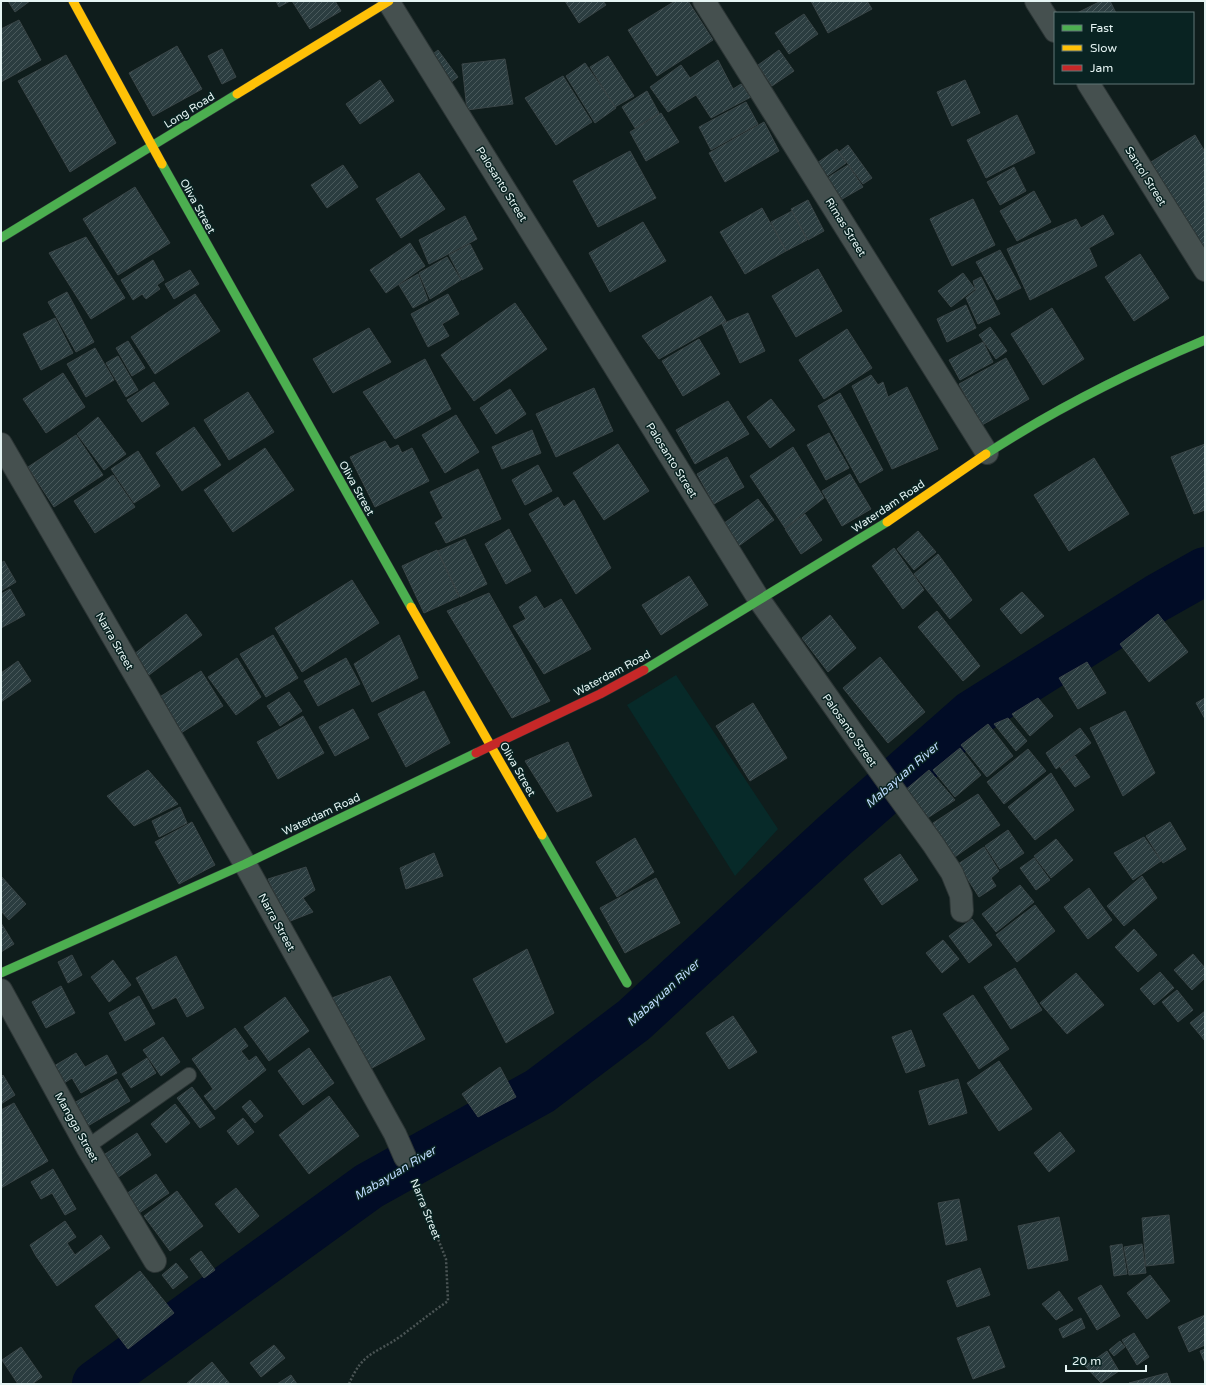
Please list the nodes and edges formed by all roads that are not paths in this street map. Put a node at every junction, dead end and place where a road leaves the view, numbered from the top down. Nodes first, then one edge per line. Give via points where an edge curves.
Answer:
1 (73, 1) edge
2 (388, 1) edge
3 (704, 1) edge
4 (1036, 1) edge
5 (1054, 29) edge
6 (1089, 84) edge
7 (152, 147) junction
8 (1, 238) edge
9 (1205, 270) edge
10 (1205, 340) edge
11 (1, 444) edge
12 (987, 453) junction
13 (760, 601) junction
14 (492, 747) junction
15 (245, 864) junction
16 (962, 911) dead end
17 (1, 972) edge
18 (627, 983) dead end
19 (1, 990) edge
20 (189, 1074) dead end
21 (87, 1147) junction
22 (405, 1157) road end
23 (155, 1261) dead end

1 - 7 street, Oliva Street
2 - 7 street, Long Road
2 - 13 street, Palosanto Street
3 - 12 street, Rimas Street
4 - 5 street
6 - 9 street, Santol Street
7 - 8 street, Long Road
7 - 14 street, Oliva Street via 416,617
10 - 12 street, Waterdam Road via 1164,356 1060,408
11 - 15 street, Narra Street
12 - 13 street, Waterdam Road via 875,530
13 - 14 street, Waterdam Road via 645,670
13 - 16 street, Palosanto Street via 952,873 961,896
14 - 15 street, Waterdam Road
14 - 18 street, Oliva Street
15 - 17 street, Waterdam Road
15 - 22 street, Narra Street via 395,1134
19 - 21 street, Mangga Street
20 - 21 lane
21 - 23 street, Mangga Street

